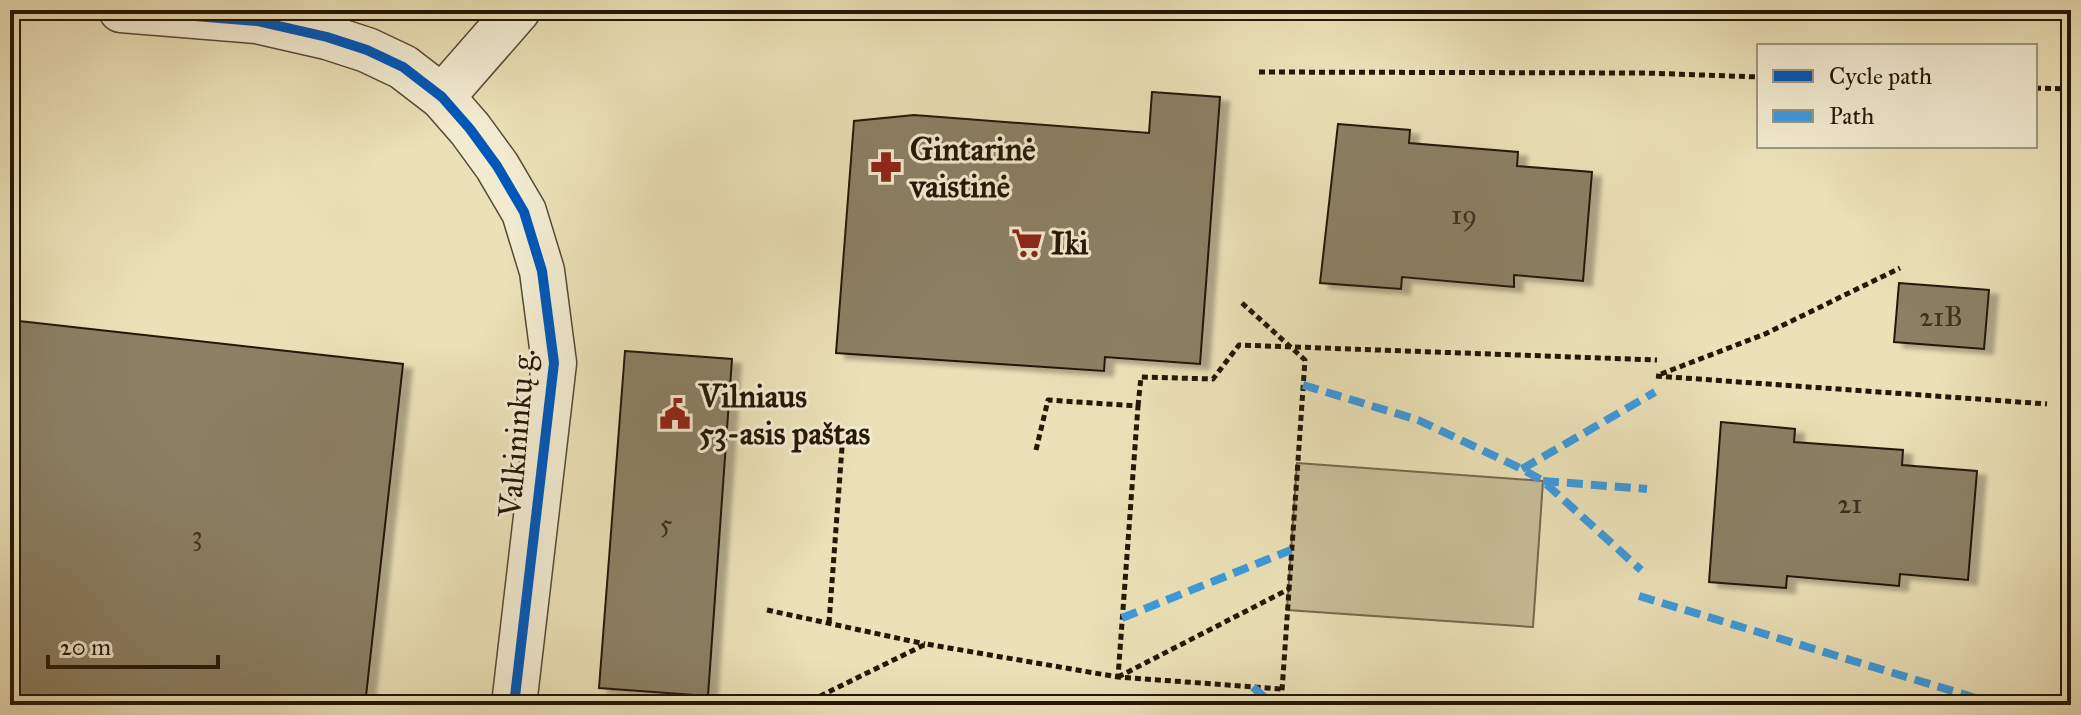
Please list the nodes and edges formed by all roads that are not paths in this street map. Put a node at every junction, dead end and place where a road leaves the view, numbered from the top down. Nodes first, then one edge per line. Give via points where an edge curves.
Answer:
1 (121, 10) edge
2 (518, 10) edge
3 (442, 97) junction
4 (514, 705) edge

1 - 3 street, Valkininkų g. via 257,21 327,37 403,67
2 - 3 street
3 - 4 street, Valkininkų g. via 497,166 524,212 549,310 554,363

